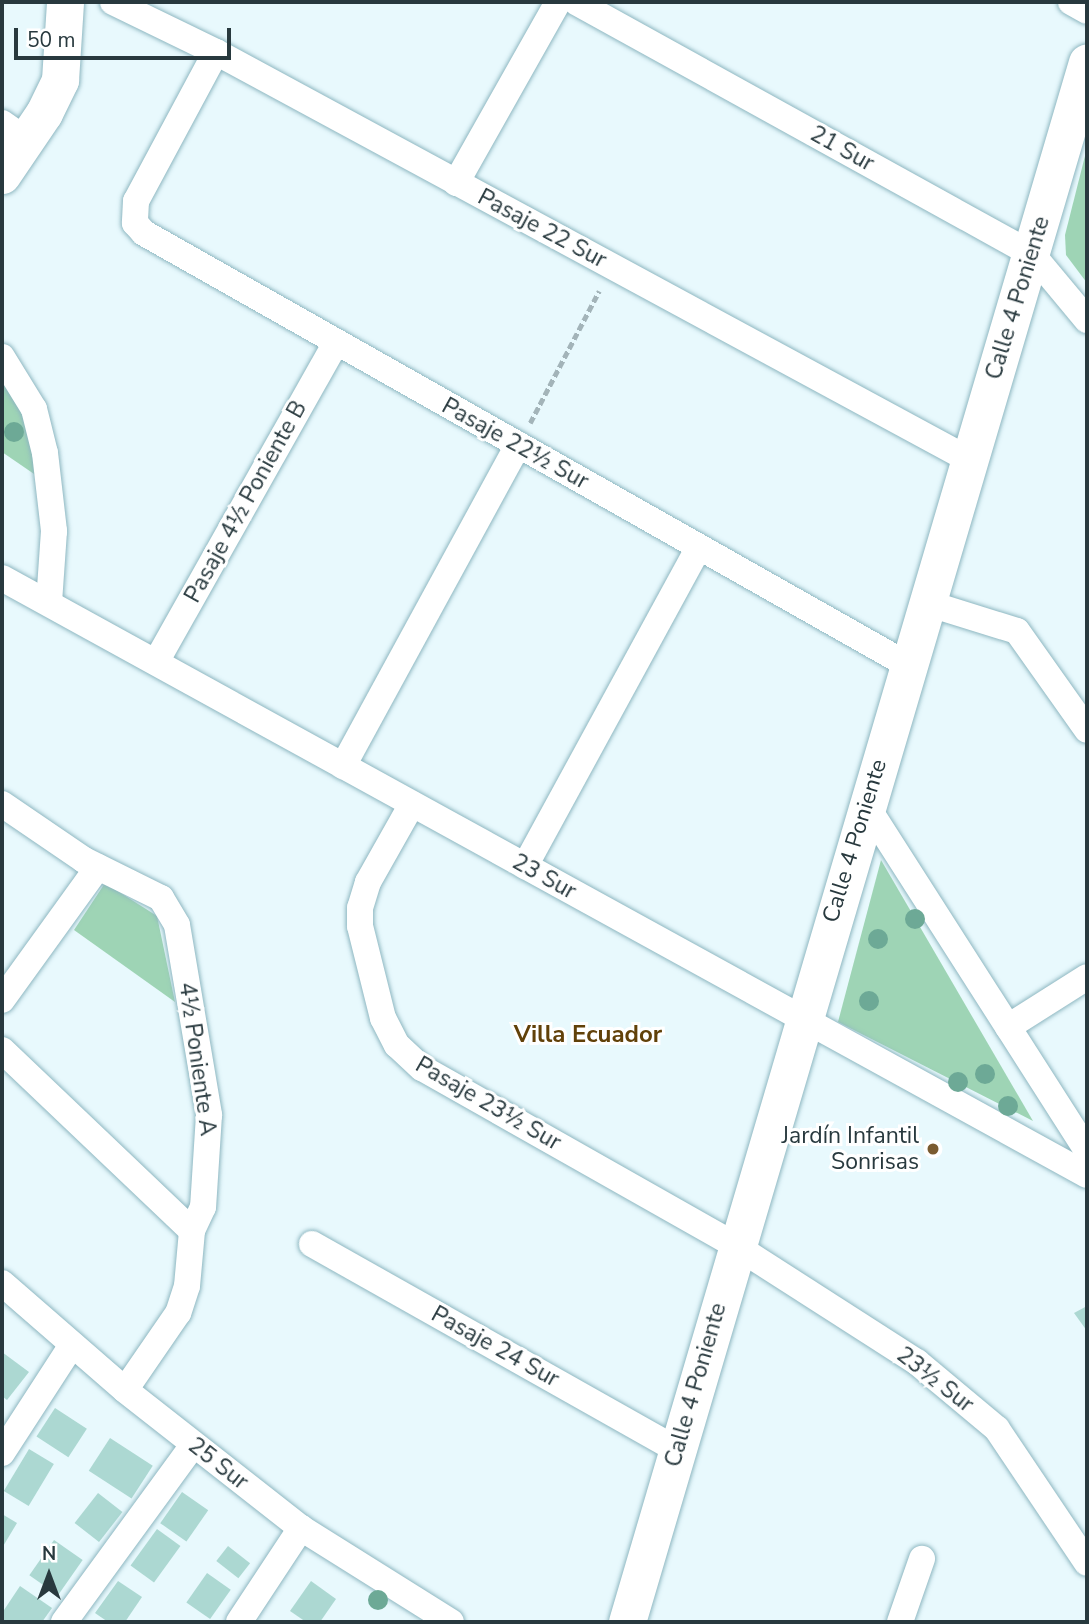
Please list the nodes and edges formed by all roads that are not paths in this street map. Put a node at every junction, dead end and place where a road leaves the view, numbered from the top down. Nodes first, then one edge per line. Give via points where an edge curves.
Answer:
1 (65, 2) edge
2 (113, 2) edge
3 (558, 2) edge
4 (576, 2) edge
5 (1071, 2) edge
6 (1087, 10) edge
7 (216, 52) junction
8 (1087, 62) edge
9 (14, 132) edge
10 (2, 175) edge
11 (456, 183) junction
12 (1032, 254) junction
13 (1087, 320) edge
14 (336, 342) junction
15 (2, 357) edge
16 (518, 445) junction
17 (970, 460) junction
18 (699, 547) junction
19 (2, 578) edge
20 (49, 602) junction
21 (927, 603) junction
22 (156, 662) junction
23 (908, 665) junction
24 (1087, 730) edge
25 (343, 765) junction
26 (2, 804) edge
27 (412, 804) junction
28 (866, 805) junction
29 (525, 866) junction
30 (98, 867) junction
31 (1087, 977) edge
32 (2, 1000) edge
33 (801, 1020) junction
34 (1009, 1027) junction
35 (2, 1050) edge
36 (1087, 1150) edge
37 (1087, 1175) edge
38 (192, 1231) junction
39 (312, 1244) dead end
40 (736, 1246) junction
41 (2, 1283) edge
42 (72, 1345) junction
43 (125, 1390) junction
44 (193, 1445) junction
45 (677, 1450) junction
46 (2, 1453) edge
47 (301, 1528) junction
48 (922, 1559) dead end
49 (1087, 1563) edge
50 (64, 1622) edge
51 (239, 1622) edge
52 (451, 1622) edge
53 (627, 1622) edge
54 (900, 1622) edge

1 - 9 street via 60,80
2 - 7 street, Pasaje 22 Sur
3 - 11 street
4 - 12 street, 21 Sur
5 - 6 street
7 - 11 street, Pasaje 22 Sur
7 - 14 street, Pasaje 22½ Sur via 140,191 135,223 160,243
8 - 12 street, Calle 4 Poniente
9 - 10 street
11 - 17 street, Pasaje 22 Sur
12 - 13 street, 21 Sur
12 - 17 street, Calle 4 Poniente
14 - 16 street, Pasaje 22½ Sur
14 - 22 street, Pasaje 4½ Poniente B
15 - 20 street via 34,409 45,453 54,531
16 - 18 street, Pasaje 22½ Sur
16 - 25 street
17 - 21 street, Calle 4 Poniente
18 - 23 street, Pasaje 22½ Sur
18 - 29 street
19 - 20 street, 23 Sur
20 - 22 street, 23 Sur
21 - 23 street, Calle 4 Poniente
21 - 24 street via 998,621 1017,631
22 - 25 street, 23 Sur
23 - 28 street, Calle 4 Poniente
25 - 27 street, 23 Sur
26 - 30 street, 4½ Poniente A
27 - 29 street, 23 Sur
27 - 40 street, Pasaje 23½ Sur via 368,882 359,908 359,926 383,1018 397,1045 422,1068
28 - 33 street, Calle 4 Poniente
28 - 34 street
29 - 33 street, 23 Sur
30 - 32 street
30 - 38 street, 4½ Poniente A via 161,898 177,925 209,1115 203,1207
31 - 34 street
33 - 37 street, 23 Sur
33 - 40 street, Calle 4 Poniente
34 - 36 street
35 - 38 street
38 - 43 street, 4½ Poniente A via 181,1306
39 - 45 street, Pasaje 24 Sur
40 - 45 street, Calle 4 Poniente
40 - 49 street, 23½ Sur via 955,1391 997,1430
41 - 42 street, 25 Sur
42 - 43 street, 25 Sur
42 - 46 street
43 - 44 street, 25 Sur
44 - 47 street, 25 Sur
44 - 50 street
45 - 53 street, Calle 4 Poniente
47 - 51 street
47 - 52 street, 25 Sur
48 - 54 street

